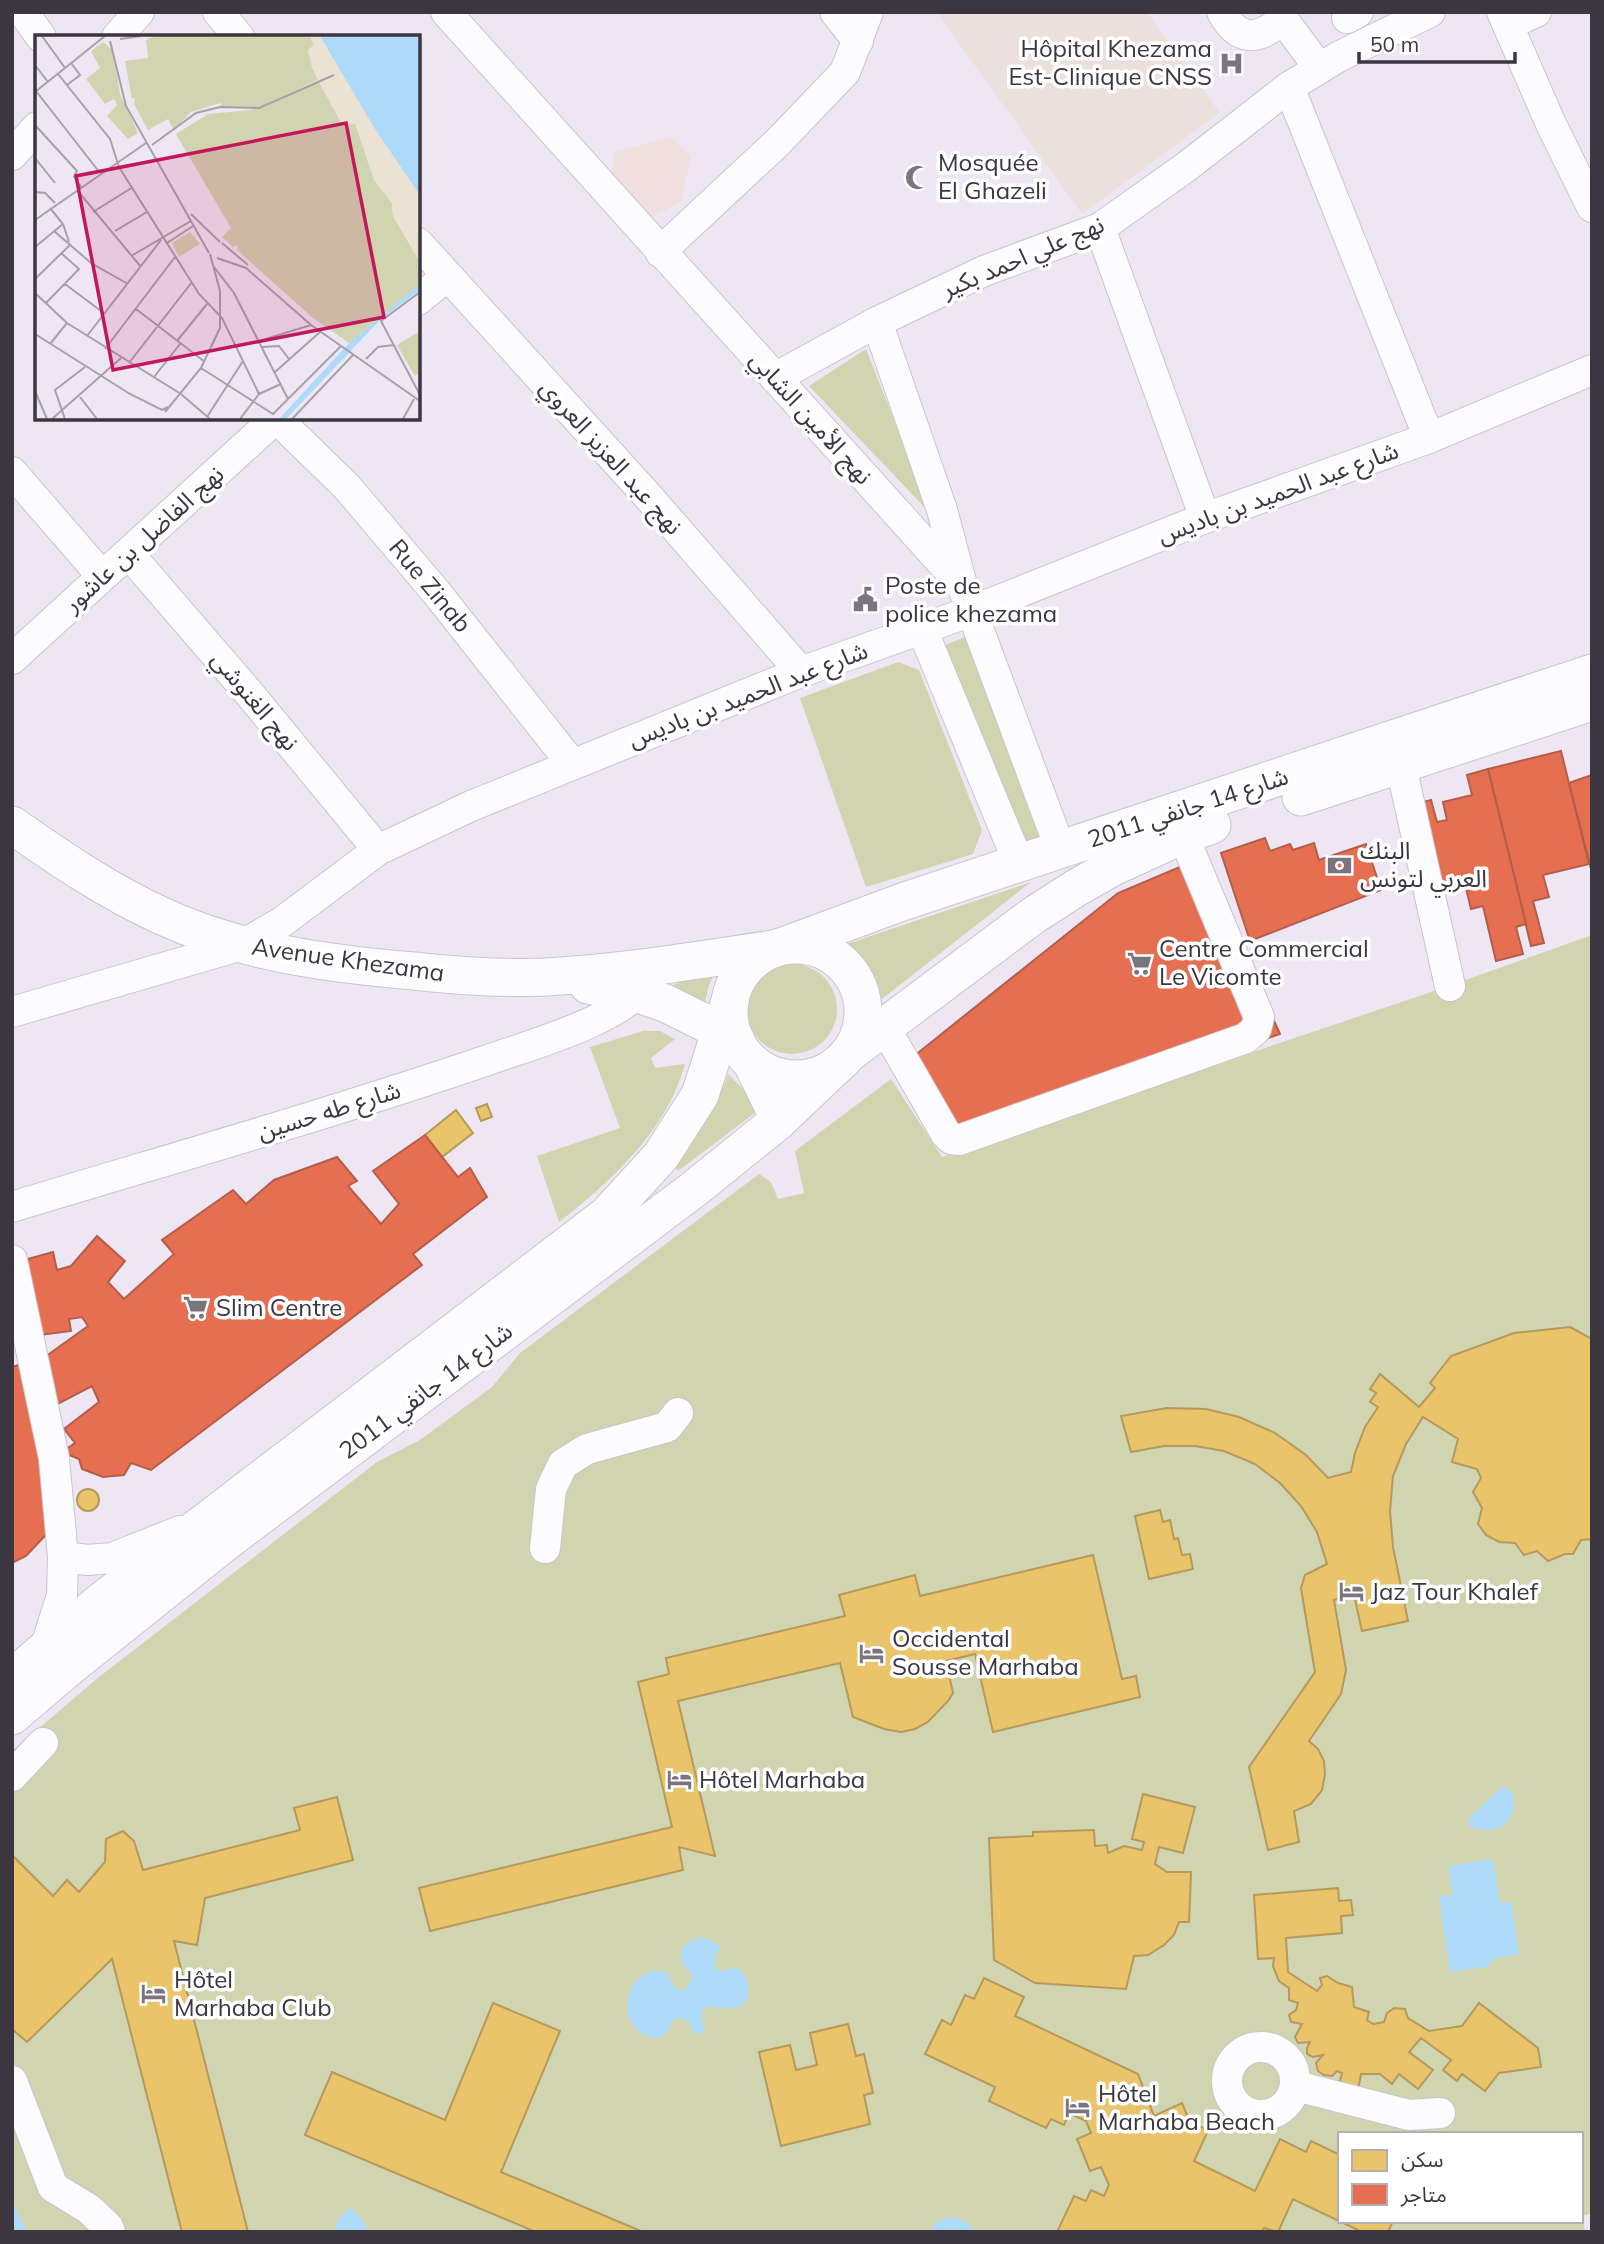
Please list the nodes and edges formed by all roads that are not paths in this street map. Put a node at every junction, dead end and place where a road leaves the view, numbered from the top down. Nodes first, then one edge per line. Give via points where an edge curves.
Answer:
1 (23, 12) edge
2 (139, 12) edge
3 (218, 12) edge
4 (835, 12) edge
5 (868, 12) edge
6 (1222, 12) edge
7 (1430, 12) edge
8 (1536, 12) edge
9 (455, 15) edge
10 (1505, 19) edge
11 (40, 35) edge
12 (119, 35) edge
13 (237, 35) edge
14 (859, 41) junction
15 (1319, 68) junction
16 (1289, 87) junction
17 (1591, 204) edge
18 (1100, 229) junction
19 (420, 245) edge
20 (660, 252) junction
21 (447, 276) junction
22 (420, 298) edge
23 (877, 322) junction
24 (1592, 370) edge
25 (775, 378) junction
26 (274, 420) edge
27 (278, 420) edge
28 (1429, 438) junction
29 (12, 472) edge
30 (1205, 518) junction
31 (129, 554) junction
32 (102, 576) junction
33 (967, 598) junction
34 (922, 629) junction
35 (12, 659) edge
36 (801, 672) junction
37 (1592, 673) edge
38 (1592, 702) edge
39 (572, 764) junction
40 (1401, 766) junction
41 (12, 825) edge
42 (1183, 835) junction
43 (378, 850) junction
44 (1061, 851) junction
45 (1019, 864) junction
46 (242, 945) junction
47 (779, 947) junction
48 (661, 966) junction
49 (546, 977) junction
50 (1450, 986) dead end
51 (638, 994) junction
52 (12, 1012) edge
53 (885, 1028) junction
54 (732, 1030) junction
55 (843, 1059) junction
56 (777, 1122) junction
57 (12, 1207) edge
58 (12, 1260) edge
59 (678, 1413) dead end
60 (207, 1521) junction
61 (545, 1548) dead end
62 (63, 1558) junction
63 (46, 1646) junction
64 (12, 1678) edge
65 (12, 1716) edge
66 (43, 1743) dead end
67 (12, 1776) edge
68 (12, 2081) edge
69 (1296, 2086) dead end
70 (1440, 2113) dead end
71 (110, 2232) edge

1 - 11 street
2 - 12 street
3 - 13 street
4 - 14 street
5 - 14 street
6 - 15 street via 1230,27 1252,36 1286,23
7 - 15 street, نهج علي احمد بكير
8 - 10 street
9 - 20 street, نهج الأمين الشابي
10 - 17 street
14 - 20 street via 845,72
15 - 16 street, نهج علي احمد بكير
16 - 18 street, نهج علي احمد بكير
16 - 28 street
18 - 23 street, نهج علي احمد بكير via 984,271
18 - 30 street
19 - 21 street, نهج عبد العزيز العروي
20 - 25 street, نهج الأمين الشابي
21 - 22 street
21 - 36 street, نهج عبد العزيز العروي
23 - 25 street, نهج علي احمد بكير
23 - 33 street via 942,510
24 - 28 street, شارع عبد الحميد بن باديس
25 - 33 street, نهج الأمين الشابي
26 - 31 street, نهج الفاضل بن عاشور
27 - 39 street, Rue Zinab via 347,487
28 - 30 street, شارع عبد الحميد بن باديس
29 - 32 street
30 - 33 street, شارع عبد الحميد بن باديس
31 - 32 street, نهج الفاضل بن عاشور
31 - 43 street, نهج الغنوشي
32 - 35 street, نهج الفاضل بن عاشور
33 - 34 street, شارع عبد الحميد بن باديس
33 - 44 street
34 - 36 street, شارع عبد الحميد بن باديس
34 - 45 street
36 - 39 street, شارع عبد الحميد بن باديس
37 - 44 main road, شارع 14 جانفي 2011
38 - 40 main road, شارع 14 جانفي 2011
39 - 43 street, شارع عبد الحميد بن باديس
40 - 42 main road, شارع 14 جانفي 2011
40 - 50 street
41 - 46 main road, Avenue Khezama via 162,916
42 - 53 main road, شارع 14 جانفي 2011 via 1113,867 1034,915
42 - 53 street via 1259,1017 1256,1029 1246,1038 959,1140 946,1134
43 - 46 street, شارع عبد الحميد بن باديس via 282,922
44 - 45 main road, شارع 14 جانفي 2011
45 - 47 main road, شارع 14 جانفي 2011
46 - 49 main road, Avenue Khezama via 377,968
46 - 52 street, شارع عبد الحميد بن باديس
47 - 48 main road, Avenue Khezama
47 - 54 main road via 757,957 735,984
47 - 55 main road via 808,946 830,954 848,968 863,1011 859,1034
48 - 49 main road, Avenue Khezama
48 - 51 street
49 - 51 main road, Avenue Khezama
51 - 54 main road, Avenue Khezama
51 - 57 street, شارع طه حسين via 587,1023 423,1083
53 - 55 main road, شارع 14 جانفي 2011
54 - 55 main road via 756,1065 776,1076 797,1079 819,1074
54 - 56 street
54 - 60 main road, شارع 14 جانفي 2011 via 700,1095 661,1156 607,1215
55 - 56 main road, شارع 14 جانفي 2011
56 - 65 main road, شارع 14 جانفي 2011 via 212,1552
58 - 62 street via 54,1458
59 - 61 street via 667,1427 587,1449 563,1464 551,1489
60 - 62 street via 111,1558
60 - 63 main road, شارع 14 جانفي 2011
62 - 63 street via 62,1595
63 - 64 main road, شارع 14 جانفي 2011
66 - 67 street
68 - 71 street via 53,2187 89,2209
69 - 70 street via 1409,2115

